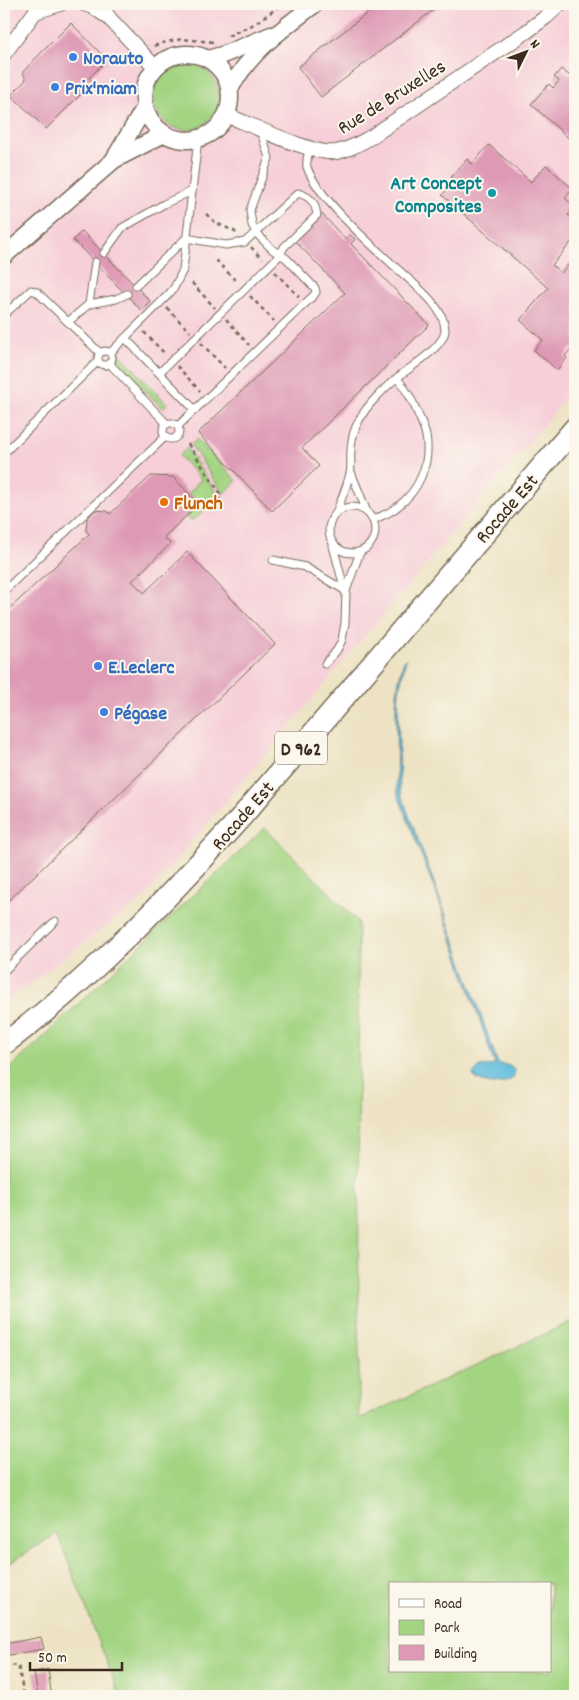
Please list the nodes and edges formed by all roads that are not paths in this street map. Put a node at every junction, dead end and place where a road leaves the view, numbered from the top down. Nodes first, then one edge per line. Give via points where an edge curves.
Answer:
1 (60, 4) edge
2 (84, 4) edge
3 (99, 4) edge
4 (315, 4) edge
5 (560, 4) edge
6 (38, 8) edge
7 (110, 19) junction
8 (278, 32) junction
9 (4, 54) edge
10 (208, 59) junction
11 (155, 67) junction
12 (230, 89) junction
13 (144, 107) junction
14 (226, 116) junction
15 (260, 129) junction
16 (164, 134) junction
17 (198, 139) junction
18 (308, 148) junction
19 (114, 160) junction
20 (192, 192) junction
21 (256, 233) junction
22 (186, 238) junction
23 (104, 253) dead end
24 (280, 255) junction
25 (4, 256) edge
26 (95, 262) dead end
27 (136, 286) dead end
28 (127, 294) dead end
29 (89, 304) junction
30 (4, 315) edge
31 (68, 322) junction
32 (125, 338) junction
33 (100, 353) junction
34 (110, 353) junction
35 (98, 361) junction
36 (109, 363) junction
37 (158, 373) junction
38 (397, 378) junction
39 (195, 410) junction
40 (167, 424) junction
41 (178, 426) junction
42 (575, 428) edge
43 (165, 437) junction
44 (4, 453) edge
45 (351, 472) junction
46 (367, 512) junction
47 (336, 513) junction
48 (373, 520) junction
49 (332, 543) junction
50 (360, 552) junction
51 (273, 560) dead end
52 (4, 590) edge
53 (346, 591) junction
54 (325, 664) dead end
55 (55, 921) dead end
56 (4, 971) edge
57 (4, 1044) edge

1 - 6 street
2 - 7 street
3 - 7 street
4 - 8 street
5 - 18 street, Rue de Bruxelles via 526,32 371,137 334,153
6 - 9 street
7 - 11 street
8 - 10 street
8 - 12 street via 239,72
10 - 11 street via 180,54
10 - 12 street via 222,71
11 - 13 street via 145,86
12 - 14 street
13 - 16 street
13 - 19 street
14 - 15 street, Rue de Bruxelles
14 - 17 street via 210,134
15 - 18 street, Rue de Bruxelles
15 - 21 lane via 269,158 250,210
16 - 17 street via 180,140
16 - 19 street
17 - 20 lane
18 - 38 lane via 306,164 311,177 331,203 434,304 442,319 443,338
19 - 25 street
20 - 22 lane
20 - 23 lane via 122,228
21 - 22 lane via 245,242 226,246
21 - 24 lane
21 - 24 lane via 298,193 308,196 315,203 317,215
22 - 27 lane
22 - 32 lane via 183,270 174,288
24 - 37 lane
24 - 39 lane via 316,292
26 - 29 lane
28 - 29 lane
29 - 31 lane
30 - 31 lane via 30,290 37,292
31 - 33 lane
32 - 34 lane
32 - 37 lane
33 - 34 lane
33 - 35 lane
34 - 36 lane via 112,359
35 - 36 lane via 104,365
35 - 44 lane
36 - 40 lane
37 - 39 lane
38 - 45 lane via 358,419 350,450
38 - 48 lane via 414,404 426,435 426,465 408,497 396,508
39 - 41 lane
40 - 41 lane
40 - 43 lane via 163,430
41 - 43 lane via 177,437 172,440
42 - 57 main road, Rocade Est / D 962 via 195,868 82,979
43 - 52 lane
45 - 46 lane
45 - 47 lane
46 - 47 lane via 348,507
46 - 48 lane
47 - 49 lane via 328,527
48 - 50 lane via 373,539
49 - 50 lane via 342,552
49 - 53 lane
50 - 53 lane
51 - 53 lane via 305,567
53 - 54 lane via 342,640
55 - 56 lane

